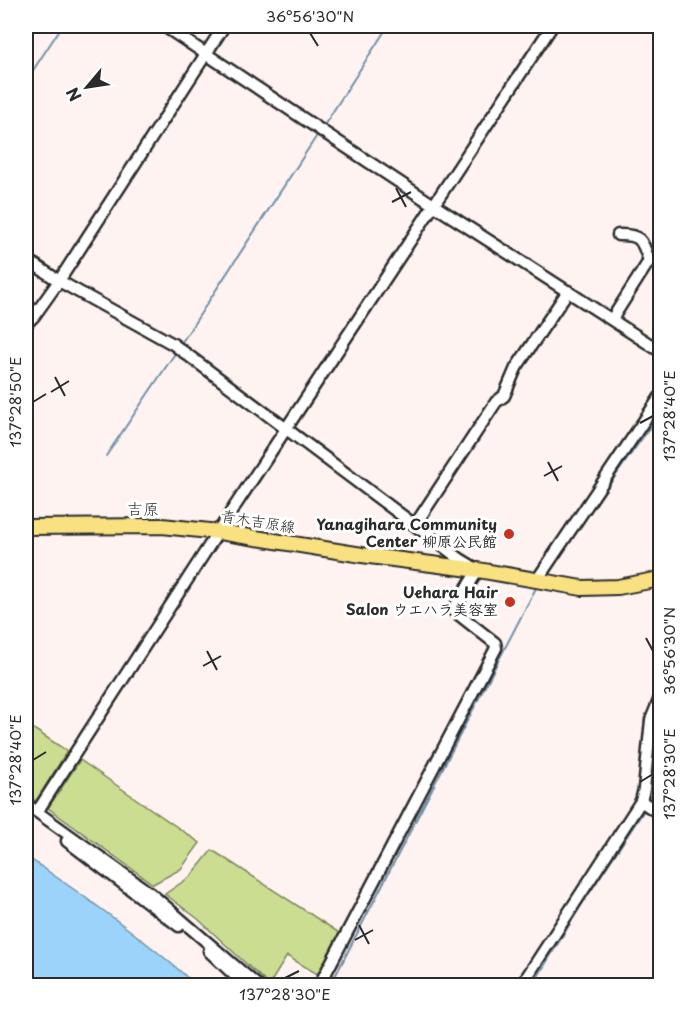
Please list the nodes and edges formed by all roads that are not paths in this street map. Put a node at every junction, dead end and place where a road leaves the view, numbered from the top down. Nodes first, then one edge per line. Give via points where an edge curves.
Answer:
1 (164, 26) edge
2 (224, 26) edge
3 (552, 26) edge
4 (206, 53) junction
5 (435, 206) junction
6 (618, 235) dead end
7 (26, 260) edge
8 (58, 281) junction
9 (567, 291) junction
10 (612, 319) junction
11 (26, 324) edge
12 (660, 351) edge
13 (660, 397) edge
14 (287, 429) junction
15 (415, 525) junction
16 (26, 527) edge
17 (219, 532) junction
18 (478, 570) junction
19 (660, 579) edge
20 (537, 580) junction
21 (660, 698) edge
22 (641, 801) junction
23 (26, 804) edge
24 (26, 810) edge
25 (37, 812) junction
26 (660, 814) edge
27 (246, 986) edge
28 (258, 986) edge
29 (319, 986) edge
30 (521, 986) edge

1 - 4 street
2 - 4 street
3 - 5 street
4 - 5 street
4 - 8 street
5 - 9 street
5 - 14 street
6 - 10 street via 633,234 642,241 649,261
7 - 8 street
8 - 11 street
8 - 14 street via 173,344
9 - 10 street
9 - 15 street via 516,368 504,396 496,402
10 - 12 street
13 - 20 street
14 - 15 street
14 - 17 street
15 - 18 street
16 - 17 main road, 青木吉原線 via 162,526
17 - 18 main road, 青木吉原線
17 - 25 street
18 - 20 main road, 青木吉原線
18 - 29 street via 453,610 495,643 496,648
19 - 20 main road, 青木吉原線 via 603,589
21 - 22 street via 651,720
22 - 26 street
22 - 30 street
23 - 25 street
24 - 27 street via 190,934
25 - 28 street via 150,893

